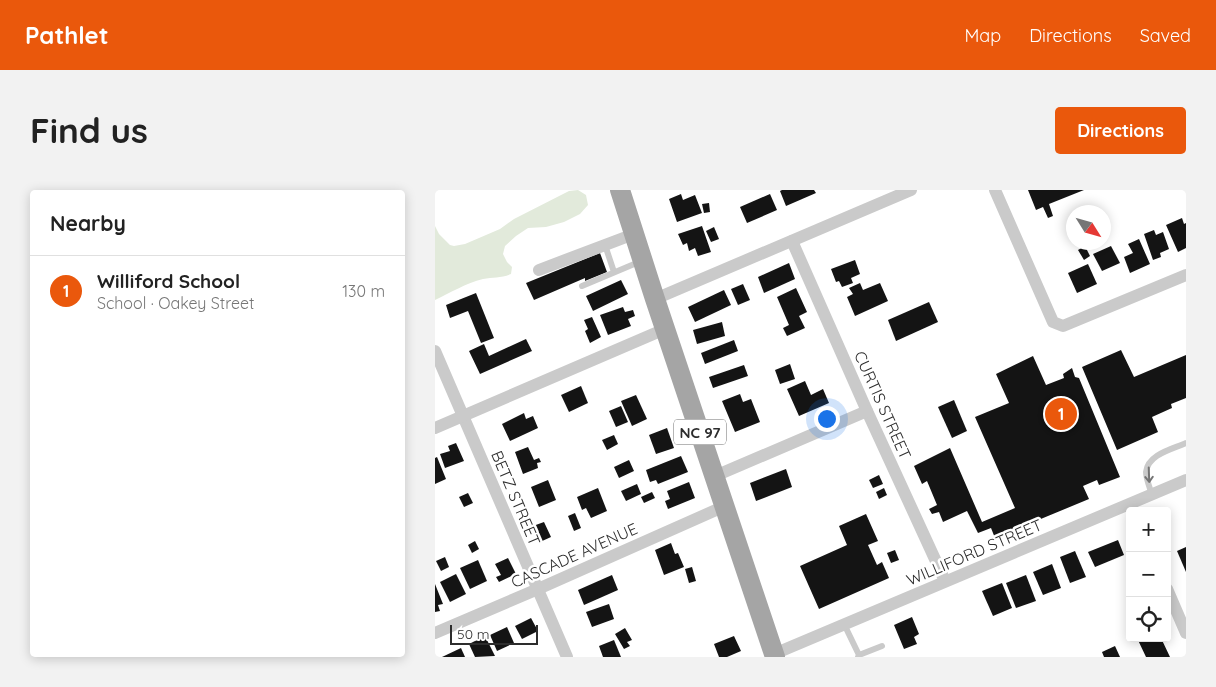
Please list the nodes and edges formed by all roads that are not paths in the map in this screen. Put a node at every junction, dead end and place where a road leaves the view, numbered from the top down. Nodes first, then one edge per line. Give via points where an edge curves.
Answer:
1 (621, 190) edge
2 (911, 190) edge
3 (995, 190) edge
4 (634, 234) junction
5 (792, 241) junction
6 (605, 244) junction
7 (643, 260) junction
8 (539, 270) dead end
9 (614, 272) junction
10 (1186, 275) edge
11 (582, 286) dead end
12 (655, 299) junction
13 (665, 329) junction
14 (435, 351) edge
15 (867, 411) junction
16 (463, 416) junction
17 (435, 428) edge
18 (1186, 443) edge
19 (715, 476) junction
20 (1186, 480) edge
21 (1152, 495) junction
22 (725, 506) junction
23 (1132, 507) edge
24 (1126, 509) edge
25 (945, 581) junction
26 (538, 589) junction
27 (1170, 597) edge
28 (844, 624) junction
29 (435, 633) edge
30 (1186, 633) edge
31 (882, 646) dead end
32 (775, 655) edge
33 (858, 656) edge
34 (567, 657) edge

1 - 4 main road, NC 97
2 - 5 street
3 - 10 street via 1053,322 1063,326
4 - 6 street
4 - 7 main road, NC 97
5 - 12 street
5 - 15 street, CURTIS STREET
6 - 8 street
6 - 9 lane
7 - 9 lane
7 - 12 main road, NC 97
9 - 11 lane
12 - 13 main road, NC 97
13 - 16 street
13 - 19 main road, NC 97
14 - 16 street, BETZ STREET
15 - 19 street
15 - 25 street, CURTIS STREET
16 - 17 street
16 - 26 street, BETZ STREET
18 -> 21 lane via 1150,461 1147,472
19 - 22 main road, NC 97
20 - 21 street, WILLIFORD STREET
21 - 23 street, WILLIFORD STREET
22 - 26 street, CASCADE AVENUE
22 - 32 main road, NC 97
24 - 25 street, WILLIFORD STREET
25 - 28 street, WILLIFORD STREET
26 - 29 street, CASCADE AVENUE
26 - 34 street, BETZ STREET
27 - 30 street
28 - 32 street, WILLIFORD STREET
28 - 33 lane
31 - 33 lane

